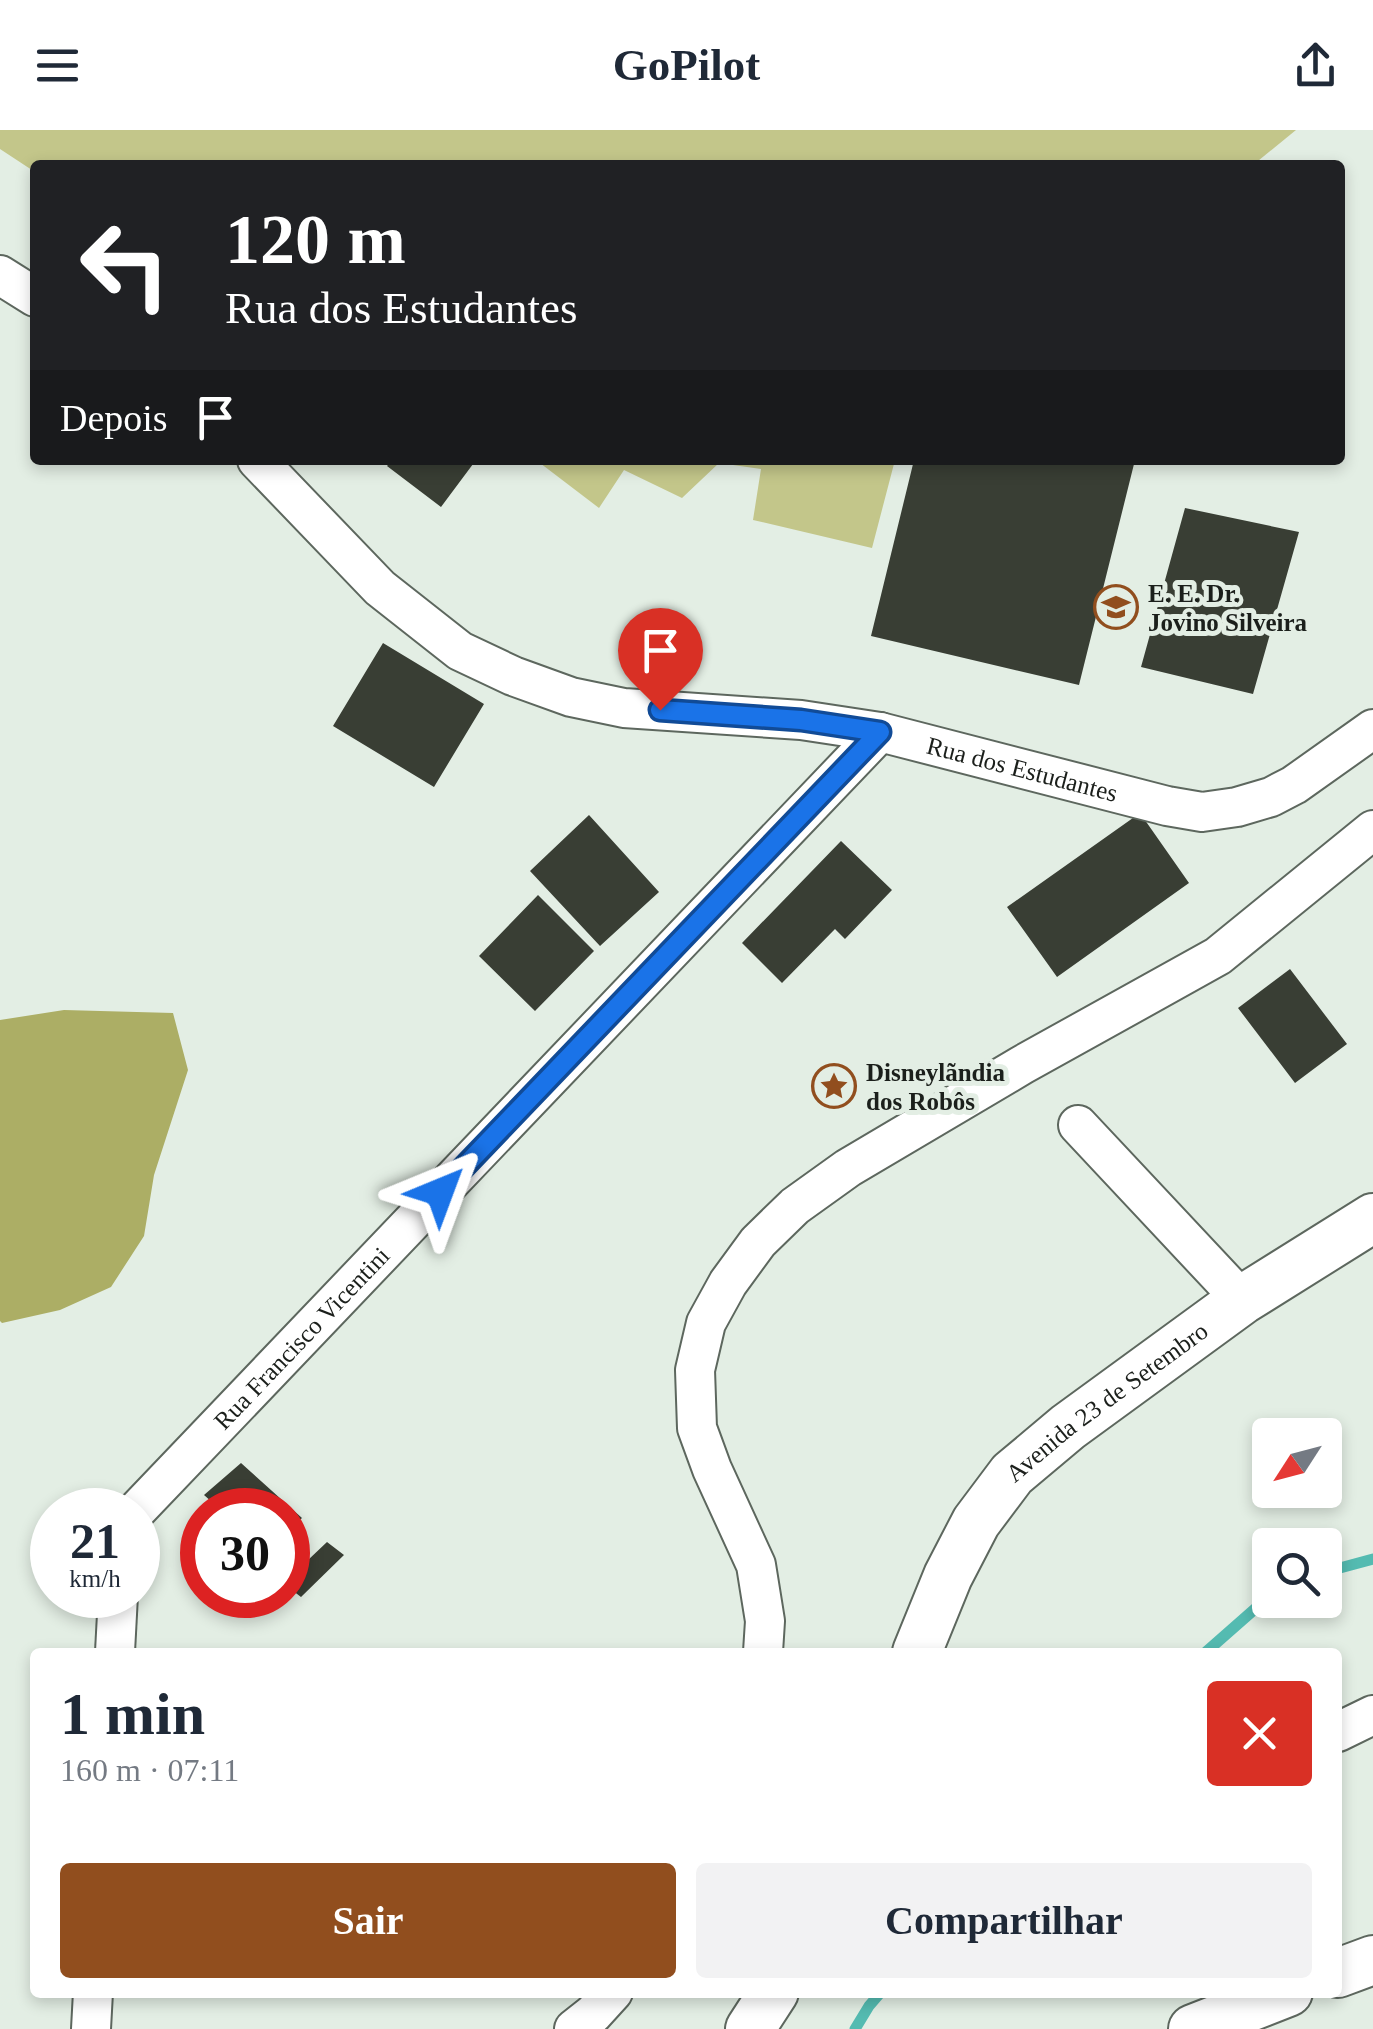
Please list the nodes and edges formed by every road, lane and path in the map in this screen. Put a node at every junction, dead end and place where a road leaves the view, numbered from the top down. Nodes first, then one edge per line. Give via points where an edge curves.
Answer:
1 (0, 275) edge
2 (30, 294) edge
3 (262, 465) edge
4 (1373, 729) edge
5 (880, 732) junction
6 (1373, 830) edge
7 (1078, 1125) dead end
8 (1373, 1218) edge
9 (1242, 1300) junction
10 (158, 1488) edge
11 (117, 1618) edge
12 (115, 1648) edge
13 (763, 1648) edge
14 (920, 1648) edge
15 (1373, 1716) edge
16 (1342, 1730) edge
17 (1373, 1960) edge
18 (1342, 1972) edge
19 (94, 1998) edge
20 (607, 1998) edge
21 (1273, 1998) edge
22 (91, 2029) edge
23 (574, 2029) edge
24 (1193, 2029) edge

1 - 2 street
3 - 5 street, Rua dos Estudantes via 380,588 460,650 513,676 624,708
4 - 5 street, Rua dos Estudantes via 1271,797 1202,812
5 - 10 street, Rua Francisco Vicentini
6 - 13 street via 1218,956 848,1168 758,1242 728,1282 706,1322 695,1370 698,1428 756,1565
7 - 9 street
8 - 9 street, Avenida 23 de Setembro
9 - 14 street, Avenida 23 de Setembro via 1012,1474 976,1522
11 - 12 street
15 - 16 street
17 - 18 street
19 - 22 street
20 - 23 street
21 - 24 street

